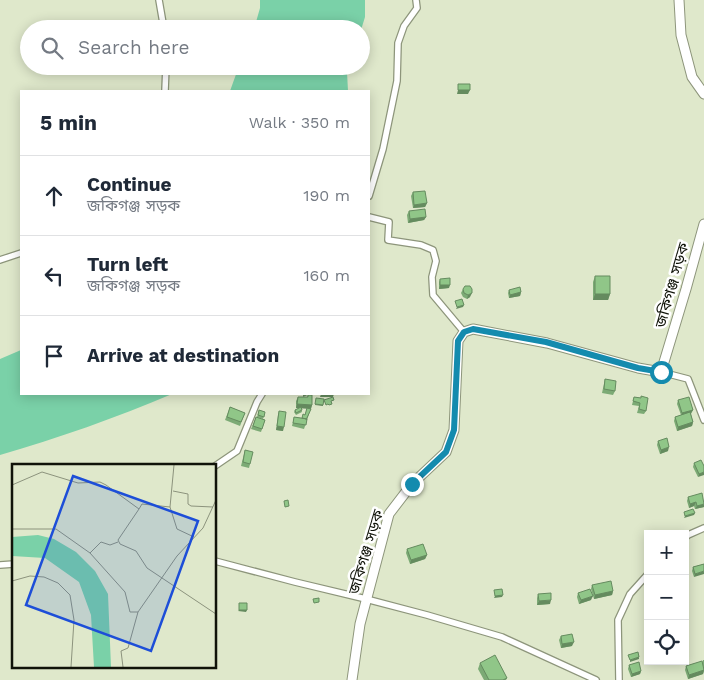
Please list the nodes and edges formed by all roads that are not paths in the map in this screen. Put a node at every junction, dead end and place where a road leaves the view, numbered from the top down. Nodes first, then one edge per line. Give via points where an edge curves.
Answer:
1 (159, 0) edge
2 (416, 0) edge
3 (679, 0) edge
4 (162, 20) edge
5 (166, 75) edge
6 (165, 90) edge
7 (704, 94) edge
8 (370, 193) edge
9 (370, 217) edge
10 (704, 224) edge
11 (20, 253) edge
12 (0, 260) edge
13 (464, 332) junction
14 (661, 372) junction
15 (261, 395) edge
16 (704, 420) edge
17 (216, 465) edge
18 (704, 528) edge
19 (689, 535) edge
20 (216, 561) edge
21 (647, 575) edge
22 (366, 598) junction
23 (352, 680) edge
24 (596, 680) edge
25 (619, 680) edge

1 - 4 street
2 - 8 street via 416,8 398,43 397,81
3 - 7 main road via 681,35 692,77
5 - 6 street
9 - 13 street via 389,222 388,240 432,250 436,261 432,277 433,295
10 - 14 main road, জকিগঞ্জ সড়ক
11 - 12 street
13 - 14 main road via 473,329 546,342
13 - 22 main road, জকিগঞ্জ সড়ক via 458,341 454,430 446,452 412,484 388,514
14 - 16 street via 688,379
15 - 17 street via 237,451
18 - 19 street
20 - 22 street
21 - 25 street via 630,594 618,620
22 - 23 main road, জকিগঞ্জ সড়ক
22 - 24 street via 502,637

